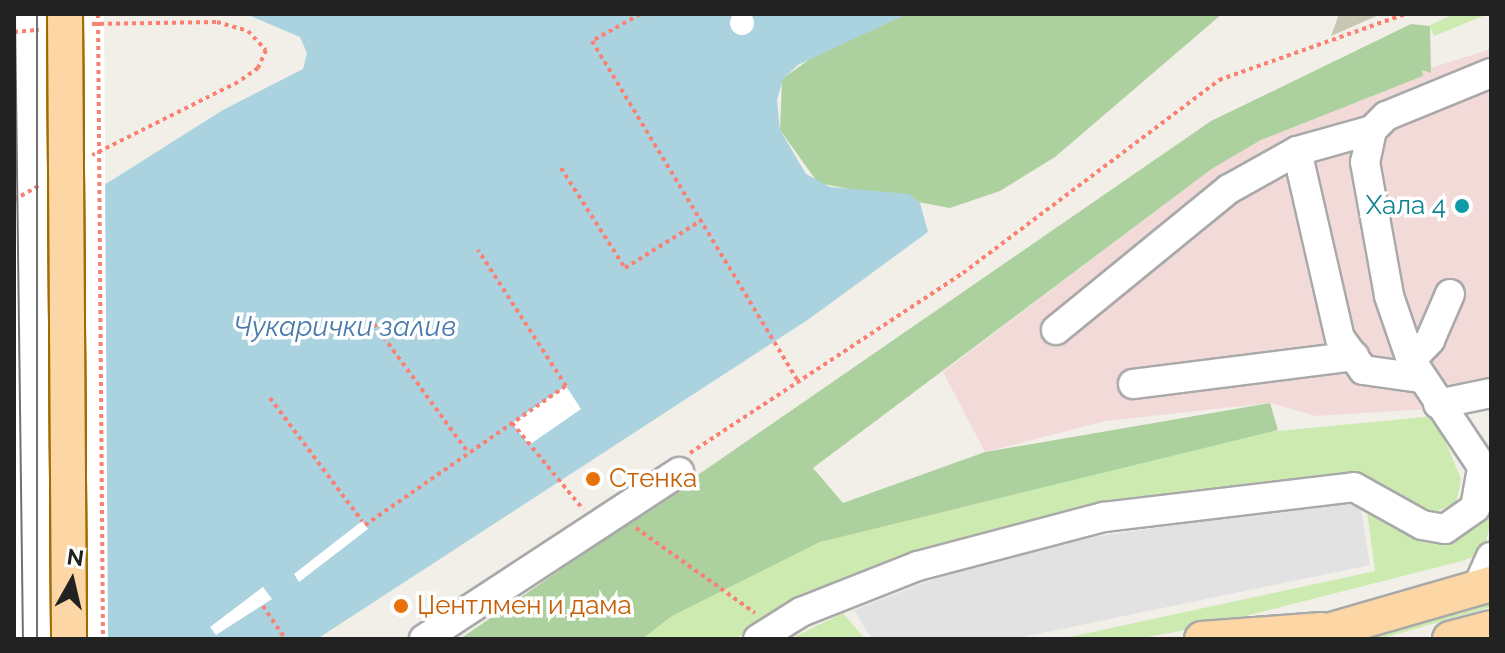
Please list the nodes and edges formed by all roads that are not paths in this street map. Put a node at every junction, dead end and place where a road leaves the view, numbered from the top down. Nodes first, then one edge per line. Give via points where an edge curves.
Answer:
1 (62, 23) edge
2 (1491, 73) edge
3 (1372, 130) junction
4 (1297, 151) junction
5 (1450, 294) dead end
6 (1056, 330) dead end
7 (1354, 356) junction
8 (1416, 369) junction
9 (1133, 384) dead end
10 (1491, 393) edge
11 (1438, 404) junction
12 (680, 465) road end
13 (1486, 474) edge
14 (1491, 557) edge
15 (1484, 586) edge
16 (1491, 628) edge
17 (1313, 634) edge
18 (762, 635) edge
19 (69, 639) edge
20 (424, 639) edge
21 (1202, 639) edge
22 (1450, 639) edge

1 - 19 main road, bridge
2 - 3 street via 1386,116
3 - 4 street
3 - 8 street via 1367,191
4 - 6 street via 1146,249
4 - 7 street via 1340,338
5 - 8 street
7 - 8 street via 1376,375
7 - 9 street
8 - 11 street
10 - 11 street
11 - 13 street
12 - 20 street
13 - 18 street via 1475,508 1445,529 1422,525 1354,487 1205,502 979,547
14 - 15 street
15 - 17 main road
16 - 22 main road
17 - 21 main road

